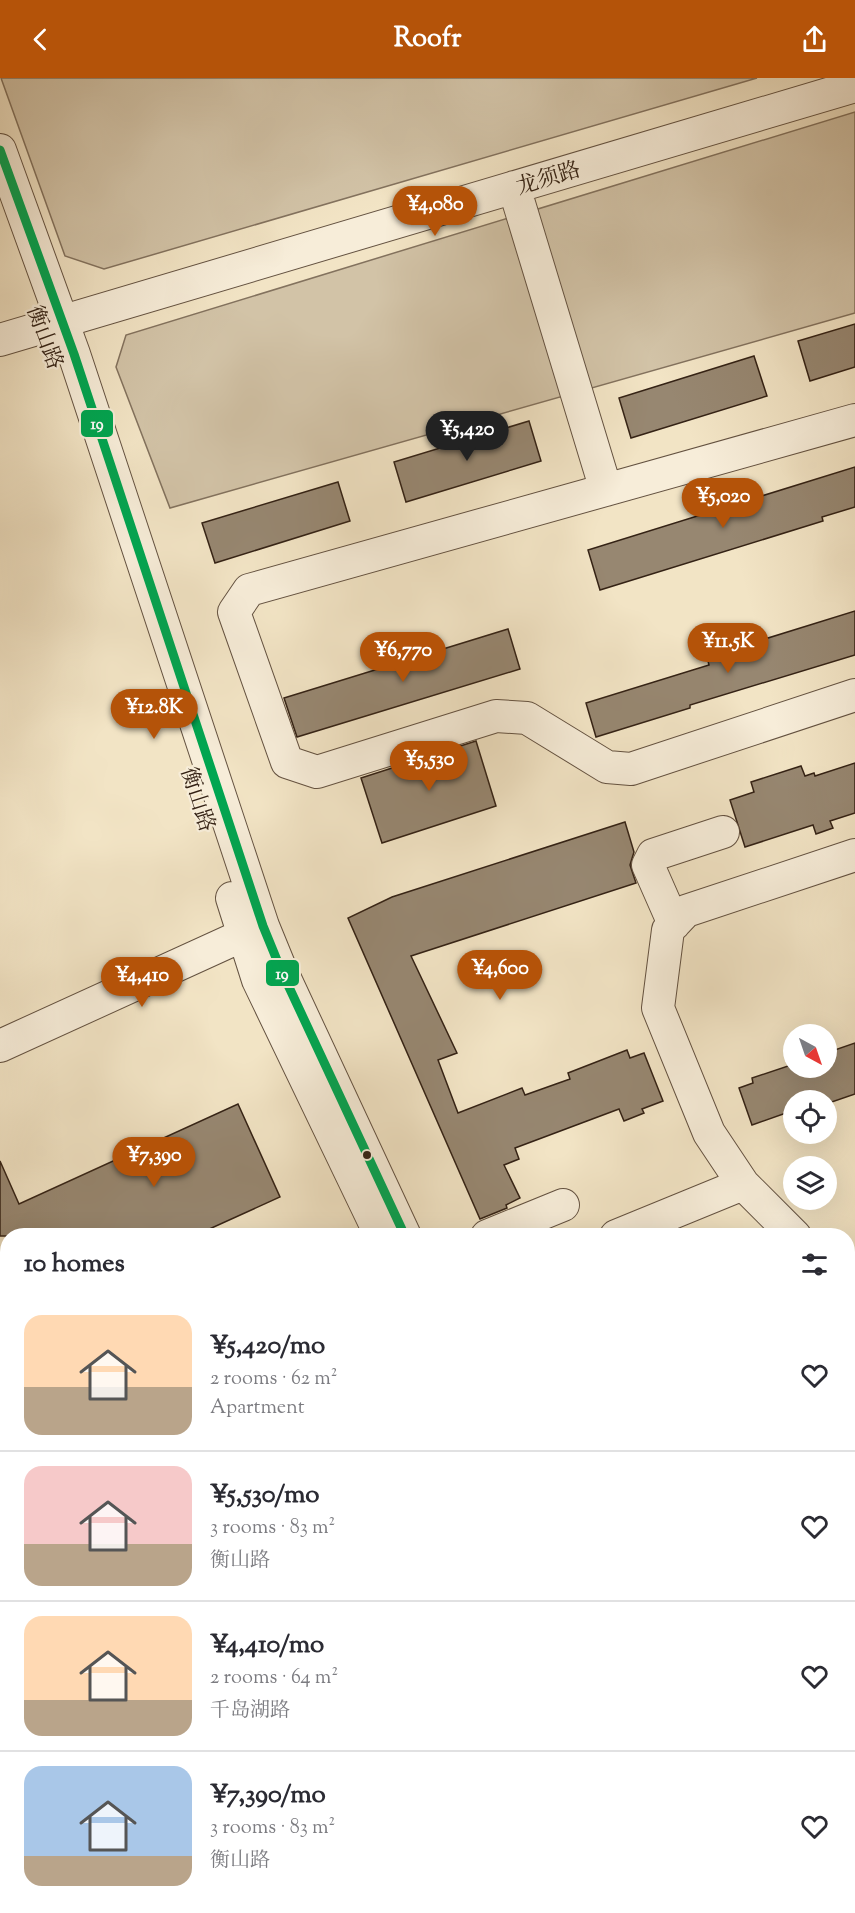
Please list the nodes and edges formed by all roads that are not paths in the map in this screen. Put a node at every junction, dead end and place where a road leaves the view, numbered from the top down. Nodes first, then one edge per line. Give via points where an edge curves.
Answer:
1 (855, 86) edge
2 (0, 150) edge
3 (514, 187) junction
4 (0, 213) edge
5 (53, 325) junction
6 (0, 340) edge
7 (855, 420) edge
8 (606, 490) junction
9 (855, 695) edge
10 (723, 832) dead end
11 (855, 855) edge
12 (674, 924) junction
13 (253, 930) junction
14 (0, 1046) edge
15 (743, 1184) junction
16 (563, 1205) dead end
17 (377, 1228) edge
18 (401, 1228) edge
19 (507, 1228) edge
20 (636, 1228) edge
21 (787, 1228) edge

1 - 3 street, 龙须路
2 - 5 street, 衡山路
3 - 5 street, 龙须路
3 - 8 street
4 - 5 street, 衡山路
5 - 6 street, 龙须路
5 - 13 street, 衡山路 via 58,369
7 - 8 street
8 - 9 street via 249,591 234,612 287,762 317,772 496,716 526,718 607,767 631,770
10 - 12 street via 653,855 648,865
11 - 12 street via 686,911
12 - 15 street via 668,930 658,1008 709,1133
13 - 14 street
13 - 17 street, 衡山路 via 258,980
13 - 18 street, 衡山路 via 282,970
15 - 20 street
15 - 21 street
16 - 19 street

